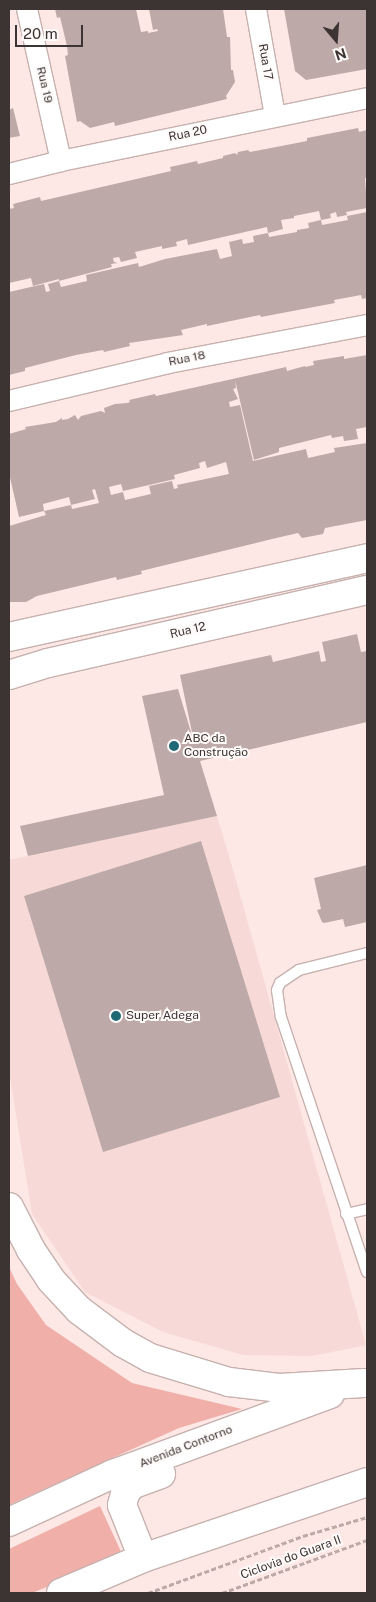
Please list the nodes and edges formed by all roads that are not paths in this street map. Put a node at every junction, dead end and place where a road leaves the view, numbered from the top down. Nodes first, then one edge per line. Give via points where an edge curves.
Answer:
1 (27, 9) edge
2 (256, 9) edge
3 (367, 98) edge
4 (275, 116) junction
5 (61, 161) junction
6 (9, 174) edge
7 (367, 325) edge
8 (9, 401) edge
9 (367, 558) edge
10 (367, 590) edge
11 (9, 637) edge
12 (9, 676) edge
13 (367, 953) edge
14 (9, 1207) edge
15 (367, 1209) edge
16 (346, 1214) junction
17 (367, 1272) edge
18 (366, 1382) edge
19 (246, 1424) junction
20 (367, 1482) edge
21 (9, 1522) edge
22 (143, 1558) junction
23 (61, 1593) edge

1 - 5 street, Rua 19
2 - 4 street, Rua 17
3 - 4 street, Rua 20
4 - 5 street, Rua 20
5 - 6 street, Rua 20
7 - 8 street, Rua 18 via 168,363
9 - 11 main road
10 - 12 main road, Rua 12 via 48,663
13 - 16 lane via 299,970 280,983 277,990 281,1016
14 - 18 main road via 51,1280 79,1310 123,1343 150,1358 229,1382 279,1388
15 - 16 lane
16 - 17 lane
18 - 19 main road, Avenida Contorno
19 - 21 main road, Avenida Contorno via 113,1474
19 - 22 main road via 218,1453 131,1485 122,1505
20 - 22 main road
22 - 23 main road

